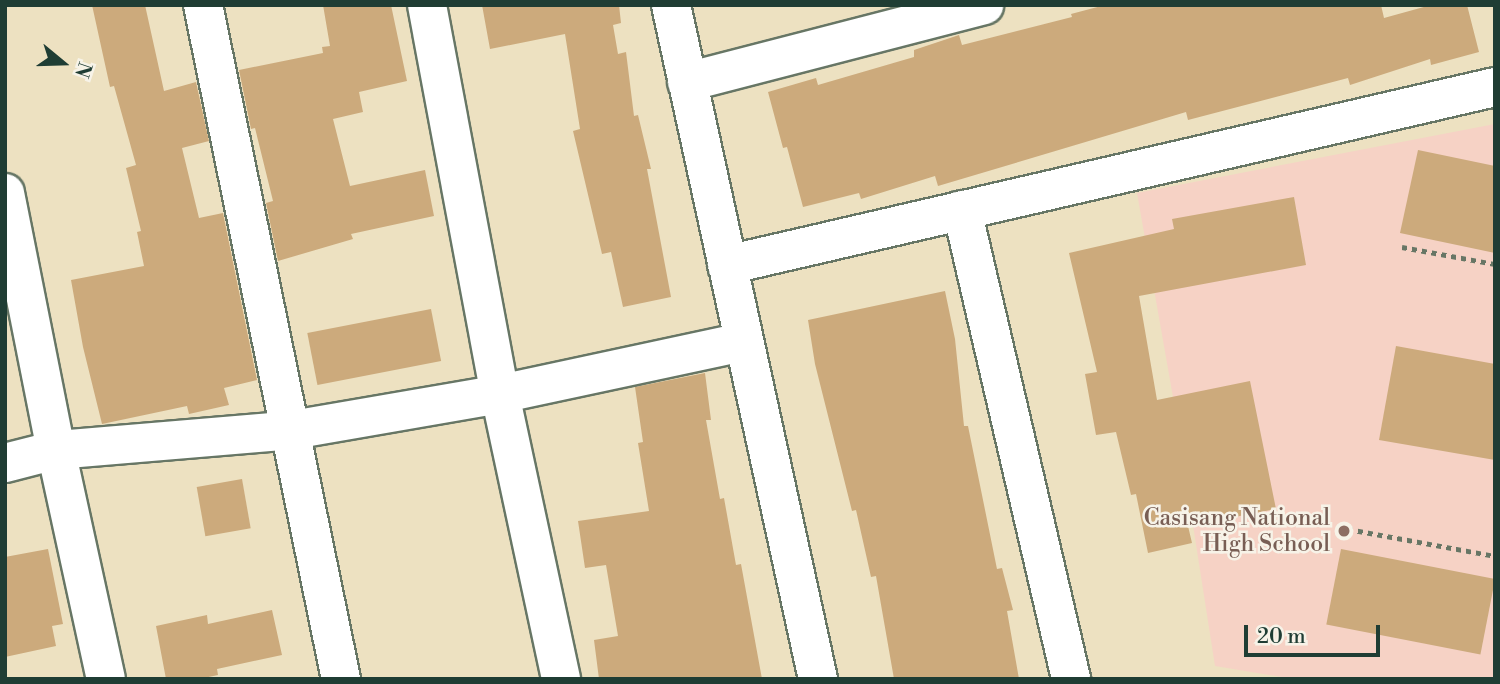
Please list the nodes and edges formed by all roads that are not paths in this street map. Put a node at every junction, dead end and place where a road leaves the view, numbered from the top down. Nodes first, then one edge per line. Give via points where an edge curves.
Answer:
1 (203, 5) edge
2 (427, 5) edge
3 (671, 5) edge
4 (984, 5) edge
5 (687, 82) junction
6 (1495, 87) edge
7 (5, 193) edge
8 (962, 211) junction
9 (727, 265) junction
10 (743, 342) junction
11 (500, 394) junction
12 (292, 430) junction
13 (56, 450) junction
14 (5, 463) edge
15 (106, 679) edge
16 (341, 679) edge
17 (561, 679) edge
18 (818, 679) edge
19 (1071, 679) edge

1 - 12 street
2 - 11 street
3 - 5 street
4 - 5 street
5 - 9 street
6 - 8 street
7 - 13 street
8 - 9 street
8 - 19 street
9 - 10 street
10 - 11 street
10 - 18 street
11 - 12 street
11 - 17 street
12 - 13 street
12 - 16 street
13 - 14 street
13 - 15 street

